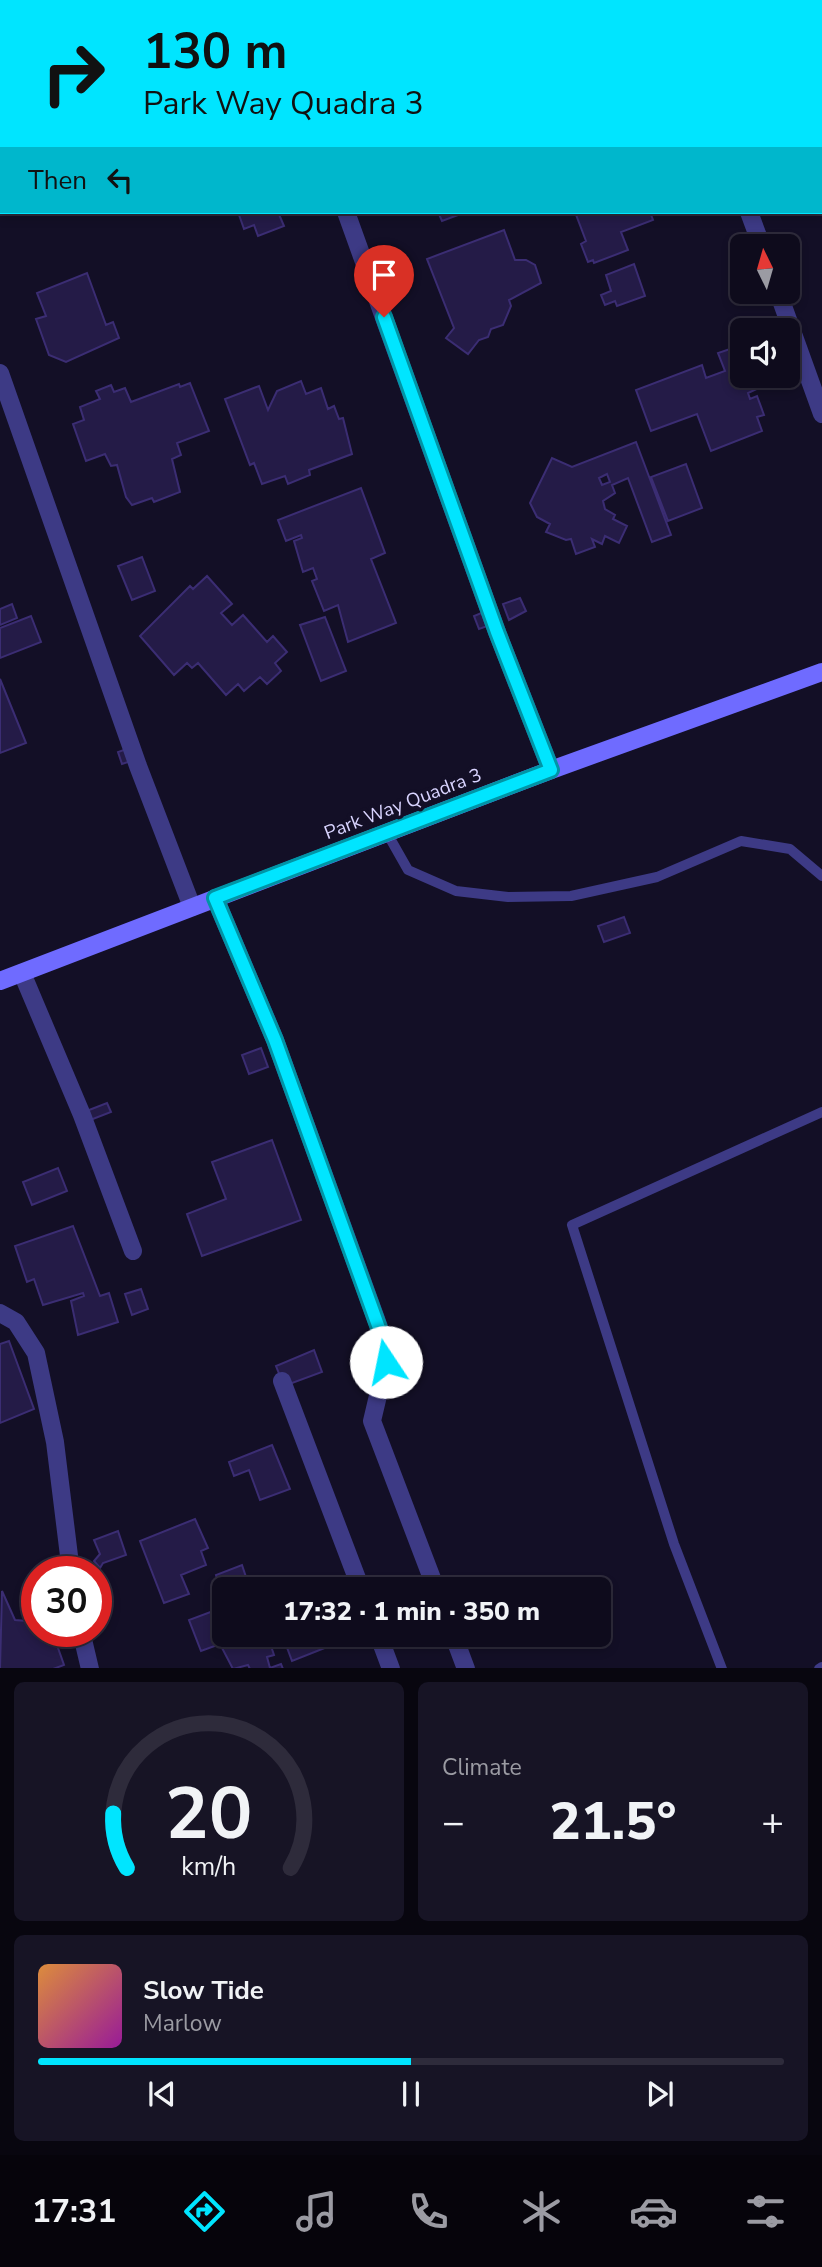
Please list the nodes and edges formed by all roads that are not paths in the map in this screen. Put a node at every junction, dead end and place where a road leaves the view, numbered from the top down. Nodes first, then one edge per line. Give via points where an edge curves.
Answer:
1 (347, 214) edge
2 (750, 214) edge
3 (757, 234) edge
4 (782, 304) edge
5 (0, 373) edge
6 (822, 414) edge
7 (822, 672) edge
8 (551, 770) junction
9 (387, 833) junction
10 (822, 876) edge
11 (215, 898) junction
12 (191, 907) junction
13 (22, 973) junction
14 (0, 981) edge
15 (822, 1112) edge
16 (133, 1251) dead end
17 (0, 1313) edge
18 (282, 1381) dead end
19 (69, 1556) edge
20 (356, 1577) edge
21 (431, 1577) edge
22 (85, 1647) edge
23 (383, 1647) edge
24 (458, 1647) edge
25 (90, 1668) edge
26 (391, 1668) edge
27 (466, 1668) edge
28 (722, 1668) edge

1 - 8 street
2 - 3 street
4 - 6 street
5 - 12 street
7 - 8 street, Park Way Quadra 3
8 - 9 street, Park Way Quadra 3
9 - 10 lane via 408,870 456,891 508,897 570,896 657,877 741,841 790,849
9 - 11 street, Park Way Quadra 3
11 - 12 street, Park Way Quadra 3
11 - 21 street via 275,1040 384,1342 386,1362 372,1421
12 - 13 street, Park Way Quadra 3
13 - 14 street, Park Way Quadra 3
13 - 16 street
15 - 28 lane via 572,1225 674,1544
17 - 19 street via 16,1322 36,1353 55,1442
18 - 20 street
22 - 25 street
23 - 26 street
24 - 27 street

